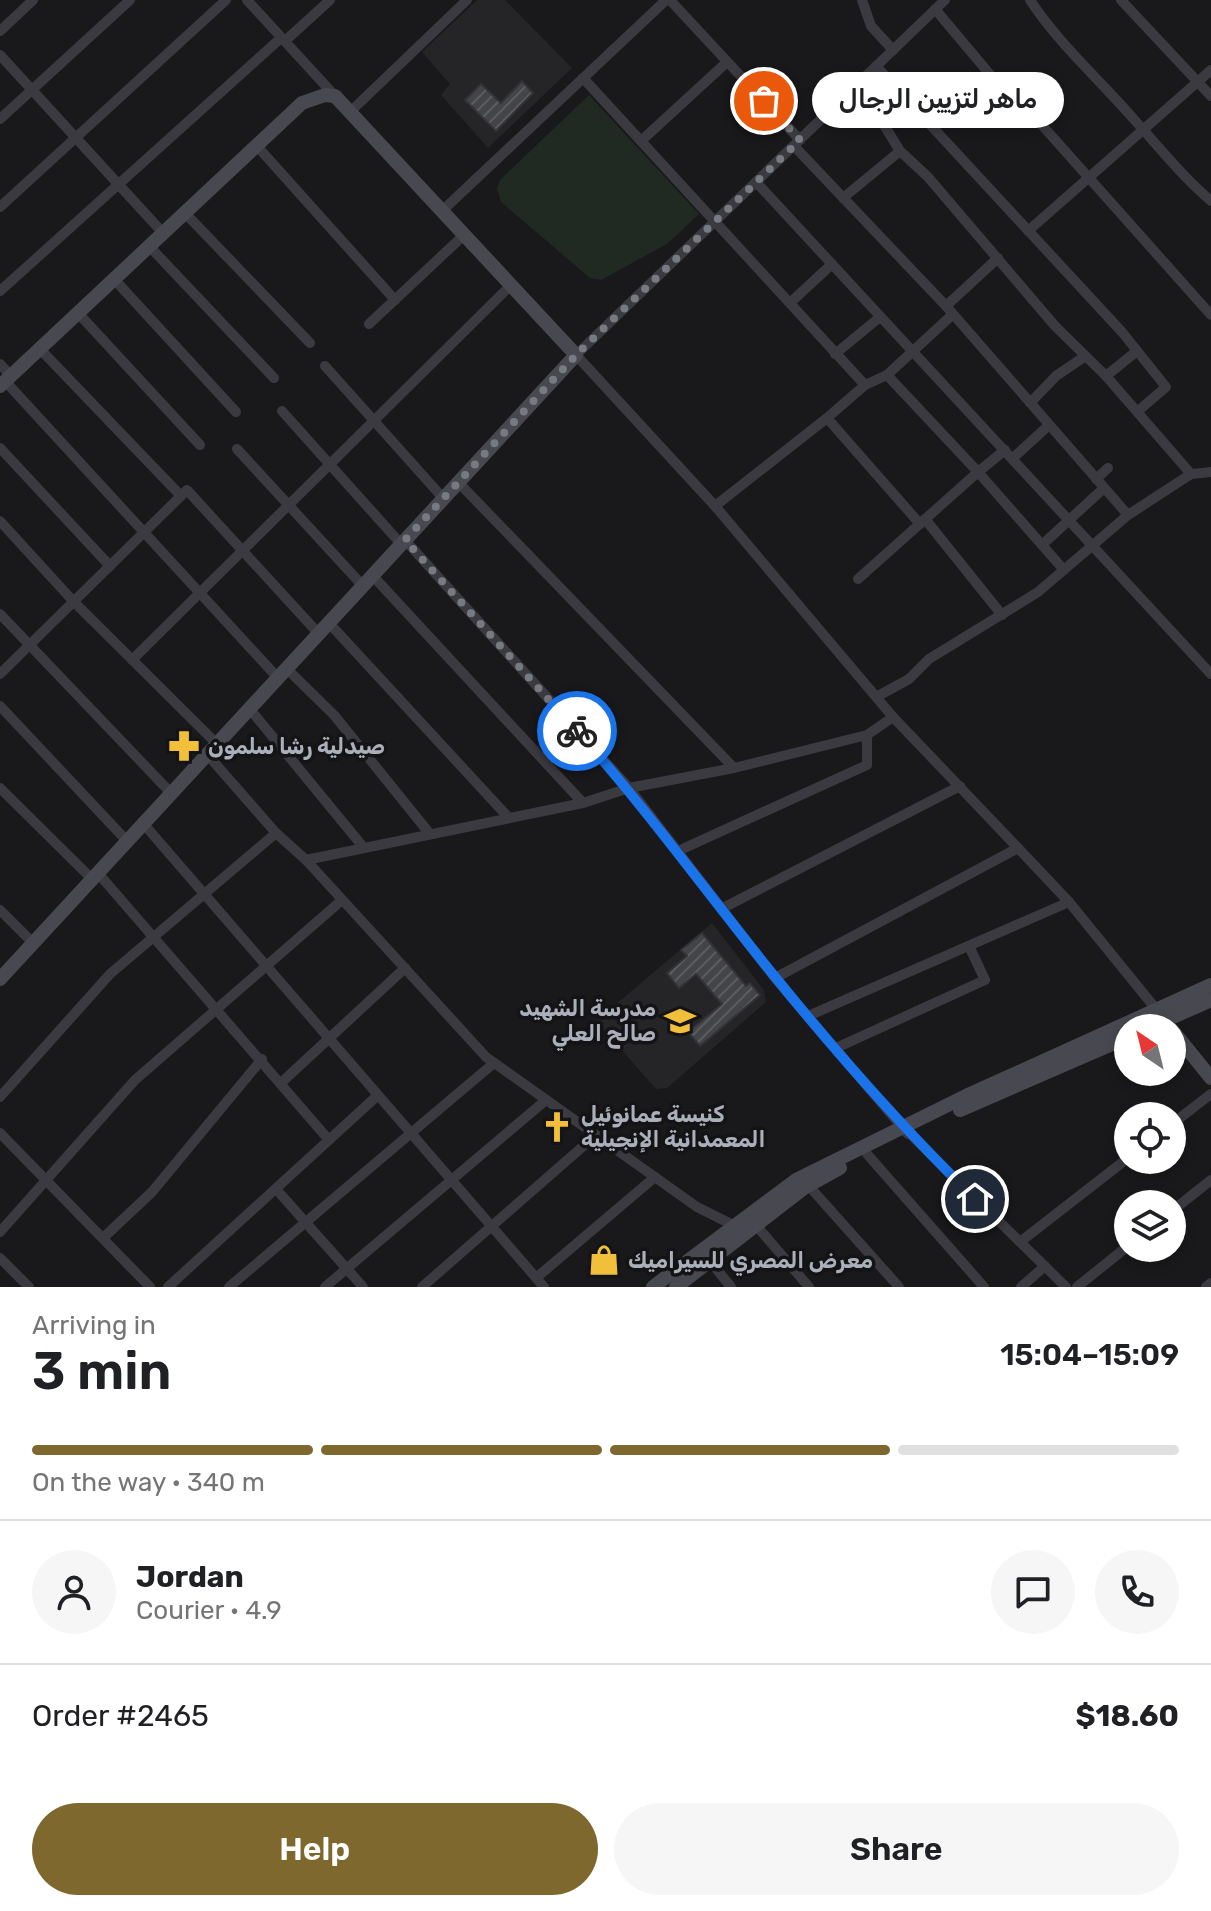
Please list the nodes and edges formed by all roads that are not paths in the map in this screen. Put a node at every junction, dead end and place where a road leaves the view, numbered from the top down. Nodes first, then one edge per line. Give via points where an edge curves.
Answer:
1 (33, 0) edge
2 (130, 0) edge
3 (226, 0) edge
4 (247, 0) edge
5 (330, 0) edge
6 (467, 0) edge
7 (668, 0) edge
8 (862, 0) edge
9 (945, 0) edge
10 (1030, 0) edge
11 (1121, 0) edge
12 (935, 9) junction
13 (0, 31) edge
14 (283, 40) junction
15 (893, 50) junction
16 (0, 55) edge
17 (727, 62) junction
18 (876, 66) junction
19 (1211, 70) edge
20 (583, 78) junction
21 (1198, 81) junction
22 (858, 83) junction
23 (32, 90) junction
24 (335, 96) junction
25 (1211, 96) edge
26 (350, 112) junction
27 (0, 119) edge
28 (1142, 131) junction
29 (76, 137) junction
30 (641, 141) junction
31 (797, 143) junction
32 (257, 146) junction
33 (900, 151) junction
34 (1087, 179) junction
35 (756, 182) junction
36 (118, 184) junction
37 (843, 198) junction
38 (1211, 201) edge
39 (0, 207) edge
40 (442, 211) junction
41 (185, 213) junction
42 (716, 221) junction
43 (1028, 231) junction
44 (163, 233) junction
45 (464, 235) junction
46 (149, 246) junction
47 (998, 258) junction
48 (832, 264) junction
49 (114, 279) junction
50 (511, 285) junction
51 (0, 291) edge
52 (395, 300) junction
53 (791, 302) junction
54 (949, 311) junction
55 (78, 313) junction
56 (1211, 315) edge
57 (880, 317) junction
58 (369, 324) dead end
59 (310, 343) dead end
60 (40, 349) junction
61 (911, 350) junction
62 (1137, 351) junction
63 (835, 354) junction
64 (576, 355) junction
65 (1084, 357) junction
66 (0, 364) edge
67 (325, 366) dead end
68 (887, 375) junction
69 (1106, 376) junction
70 (274, 378) dead end
71 (5, 381) edge
72 (865, 385) junction
73 (1030, 403) junction
74 (282, 411) dead end
75 (1138, 411) junction
76 (236, 412) dead end
77 (827, 418) junction
78 (374, 421) junction
79 (1049, 425) junction
80 (200, 445) dead end
81 (0, 448) edge
82 (237, 449) dead end
83 (1009, 454) junction
84 (330, 465) junction
85 (1108, 468) dead end
86 (978, 472) junction
87 (1211, 472) edge
88 (1191, 474) junction
89 (1096, 479) junction
90 (458, 482) junction
91 (1104, 488) junction
92 (181, 496) junction
93 (443, 498) junction
94 (289, 505) junction
95 (715, 506) junction
96 (1128, 515) junction
97 (0, 521) edge
98 (1072, 521) junction
99 (922, 522) junction
100 (144, 532) junction
101 (403, 542) junction
102 (1043, 544) junction
103 (1093, 545) junction
104 (243, 551) junction
105 (110, 566) junction
106 (1064, 570) junction
107 (858, 579) dead end
108 (367, 580) junction
109 (200, 593) junction
110 (74, 602) junction
111 (0, 614) edge
112 (1002, 615) junction
113 (323, 627) junction
114 (30, 645) junction
115 (132, 660) junction
116 (281, 672) junction
117 (0, 674) edge
118 (1211, 674) edge
119 (878, 696) junction
120 (0, 706) edge
121 (249, 708) junction
122 (893, 717) junction
123 (867, 735) junction
124 (211, 748) junction
125 (734, 768) junction
126 (960, 786) junction
127 (0, 788) edge
128 (629, 788) junction
129 (170, 792) junction
130 (583, 803) junction
131 (509, 818) junction
132 (142, 822) junction
133 (276, 833) junction
134 (430, 834) junction
135 (126, 840) junction
136 (364, 848) junction
137 (1018, 848) junction
138 (678, 851) junction
139 (306, 860) junction
140 (94, 875) junction
141 (204, 894) junction
142 (342, 900) junction
143 (1069, 902) junction
144 (723, 908) junction
145 (0, 910) edge
146 (155, 936) junction
147 (33, 943) junction
148 (969, 946) junction
149 (267, 968) junction
150 (405, 968) junction
151 (775, 978) junction
152 (0, 979) edge
153 (1211, 985) edge
154 (1211, 1000) edge
155 (219, 1008) junction
156 (1160, 1014) edge
157 (1176, 1014) edge
158 (1182, 1014) edge
159 (808, 1016) junction
160 (327, 1038) junction
161 (1114, 1043) edge
162 (1114, 1044) edge
163 (1186, 1047) edge
164 (836, 1048) junction
165 (262, 1059) junction
166 (494, 1063) junction
167 (1211, 1078) edge
168 (282, 1082) junction
169 (1211, 1094) edge
170 (377, 1096) junction
171 (0, 1097) edge
172 (546, 1100) junction
173 (1186, 1113) edge
174 (906, 1131) junction
175 (412, 1132) junction
176 (0, 1133) edge
177 (596, 1135) junction
178 (329, 1140) junction
179 (867, 1154) junction
180 (1114, 1169) edge
181 (655, 1177) junction
182 (46, 1180) junction
183 (452, 1180) junction
184 (1211, 1180) edge
185 (808, 1185) junction
186 (276, 1189) junction
187 (1186, 1200) edge
188 (306, 1222) junction
189 (755, 1224) junction
190 (733, 1225) junction
191 (494, 1228) junction
192 (0, 1232) edge
193 (103, 1238) junction
194 (1020, 1242) junction
195 (1114, 1257) edge
196 (0, 1258) edge
197 (709, 1260) junction
198 (1045, 1266) junction
199 (346, 1269) junction
200 (540, 1282) edge
201 (29, 1287) edge
202 (150, 1287) edge
203 (168, 1287) edge
204 (229, 1287) edge
205 (325, 1287) edge
206 (363, 1287) edge
207 (422, 1287) edge
208 (653, 1287) edge
209 (676, 1287) edge
210 (731, 1287) edge
211 (809, 1287) edge
212 (899, 1287) edge
213 (984, 1287) edge
214 (1021, 1287) edge
215 (1066, 1287) edge
216 (1077, 1287) edge

1 - 13 street
2 - 23 street
3 - 29 street
4 - 14 street
5 - 14 street
6 - 26 street
7 - 17 street
7 - 20 street
8 - 15 street via 871,26
9 - 12 street
10 - 28 street via 1044,23
11 - 21 street
12 - 15 street
12 - 34 street
14 - 24 street
14 - 36 street
15 - 18 street
16 - 23 street
17 - 30 street
17 - 31 street
18 - 22 street
18 - 43 street
19 - 21 street
20 - 30 street
20 - 40 street
21 - 25 street
21 - 28 street
22 - 31 street
22 - 33 street
23 - 27 street
23 - 29 street
24 - 26 street
24 - 32 street via 302,103
26 - 40 street
28 - 34 street
28 - 38 street
29 - 36 street
29 - 39 street
30 - 42 street
31 - 35 street
31 - 37 street
32 - 41 street
32 - 52 street
33 - 37 street
33 - 47 street
34 - 43 street
34 - 56 street
35 - 42 street
35 - 48 street
36 - 44 street
36 - 51 street
37 - 54 street
40 - 45 street
41 - 44 street
41 - 59 street
42 - 53 street
42 - 64 street
43 - 62 street
44 - 46 street
45 - 50 street
45 - 52 street
46 - 49 street
46 - 70 street
47 - 54 street
47 - 65 street
48 - 53 street
48 - 57 street
49 - 55 street
49 - 76 street
50 - 64 street
50 - 78 street
52 - 58 street
53 - 63 street
54 - 61 street
54 - 73 street
55 - 60 street
55 - 80 street
57 - 61 street
57 - 63 street
60 - 71 street
60 - 92 street
61 - 68 street
61 - 83 street
62 - 69 street
62 - 75 street via 1166,387
63 - 72 street
64 - 90 street
64 - 95 street
65 - 69 street
65 - 73 street
66 - 71 street
67 - 78 street
68 - 72 street
68 - 86 street
69 - 75 street
71 - 100 street
72 - 77 street
73 - 79 street
74 - 84 street
75 - 88 street
77 - 95 street
77 - 99 street
78 - 84 street
78 - 93 street
79 - 83 street
79 - 89 street
81 - 105 street
82 - 94 street
83 - 86 street
83 - 98 street
84 - 94 street
84 - 101 street
85 - 89 street
86 - 99 street
86 - 102 street
87 - 88 street
88 - 96 street
89 - 91 street
90 - 93 street
90 - 125 street
91 - 96 street
91 - 98 street
92 - 100 street
92 - 104 street via 187,490
93 - 101 street
94 - 104 street
94 - 108 street
95 - 119 street
96 - 103 street
97 - 110 street
98 - 102 street
98 - 103 street
99 - 107 street
99 - 112 street
100 - 105 street
100 - 109 street
101 - 108 street
101 - 128 street
102 - 106 street
103 - 106 street
103 - 118 street
104 - 109 street
104 - 113 street
105 - 110 street
106 - 112 street
108 - 113 street
108 - 130 street
109 - 115 street
109 - 116 street
110 - 114 street
110 - 115 street
111 - 114 street
112 - 119 street
113 - 116 street
113 - 131 street
114 - 117 street
114 - 129 street
115 - 124 street
116 - 121 street
116 - 134 street via 334,715
119 - 122 street
120 - 135 street
121 - 124 street
121 - 136 street
122 - 123 street
122 - 126 street
123 - 125 street
123 - 138 street via 867,765
124 - 129 street
124 - 133 street
125 - 128 street
126 - 137 street
126 - 144 street
127 - 140 street
128 - 130 street
128 - 138 street
129 - 132 street
130 - 131 street
131 - 134 street
132 - 135 street
132 - 141 street
133 - 139 street
133 - 141 street
134 - 136 street
135 - 140 street
136 - 139 street
137 - 143 street
137 - 151 street
138 - 144 street
139 - 142 street
140 - 146 street
140 - 147 street
141 - 146 street
141 - 149 street
142 - 149 street
142 - 150 street
143 - 148 street
143 - 156 street
144 - 151 street
145 - 147 street
146 - 155 street
146 - 171 street via 110,974
147 - 152 street
148 - 159 street
148 - 164 street via 985,980
149 - 155 street
149 - 160 street
150 - 160 street
150 - 166 street
151 - 159 street
153 - 157 street
154 - 158 street
155 - 165 street
155 - 182 street via 135,1080
159 - 164 street
160 - 168 street
160 - 170 street
161 - 174 street
162 - 174 street
163 - 167 street
164 - 174 street
165 - 168 street
165 - 193 street via 152,1192
166 - 172 street
166 - 175 street
168 - 178 street
169 - 173 street
170 - 175 street
170 - 178 street
172 - 177 street
172 - 183 street
174 - 179 street
174 - 190 street via 796,1180
174 - 194 street
175 - 183 street
175 - 188 street
176 - 182 street
177 - 181 street
177 - 191 street
178 - 186 street
179 - 185 street
179 - 213 street
180 - 194 street
181 - 190 street
181 - 200 street
182 - 192 street
182 - 193 street
183 - 191 street
183 - 199 street
184 - 187 street
185 - 189 street
185 - 212 street
186 - 188 street
186 - 203 street
188 - 199 street
188 - 204 street
189 - 197 street
189 - 211 street
190 - 208 street
191 - 200 street
191 - 207 street
193 - 202 street
194 - 198 street
195 - 216 street
196 - 201 street
197 - 209 street
197 - 210 street
198 - 214 street
198 - 215 street
199 - 205 street
199 - 206 street

